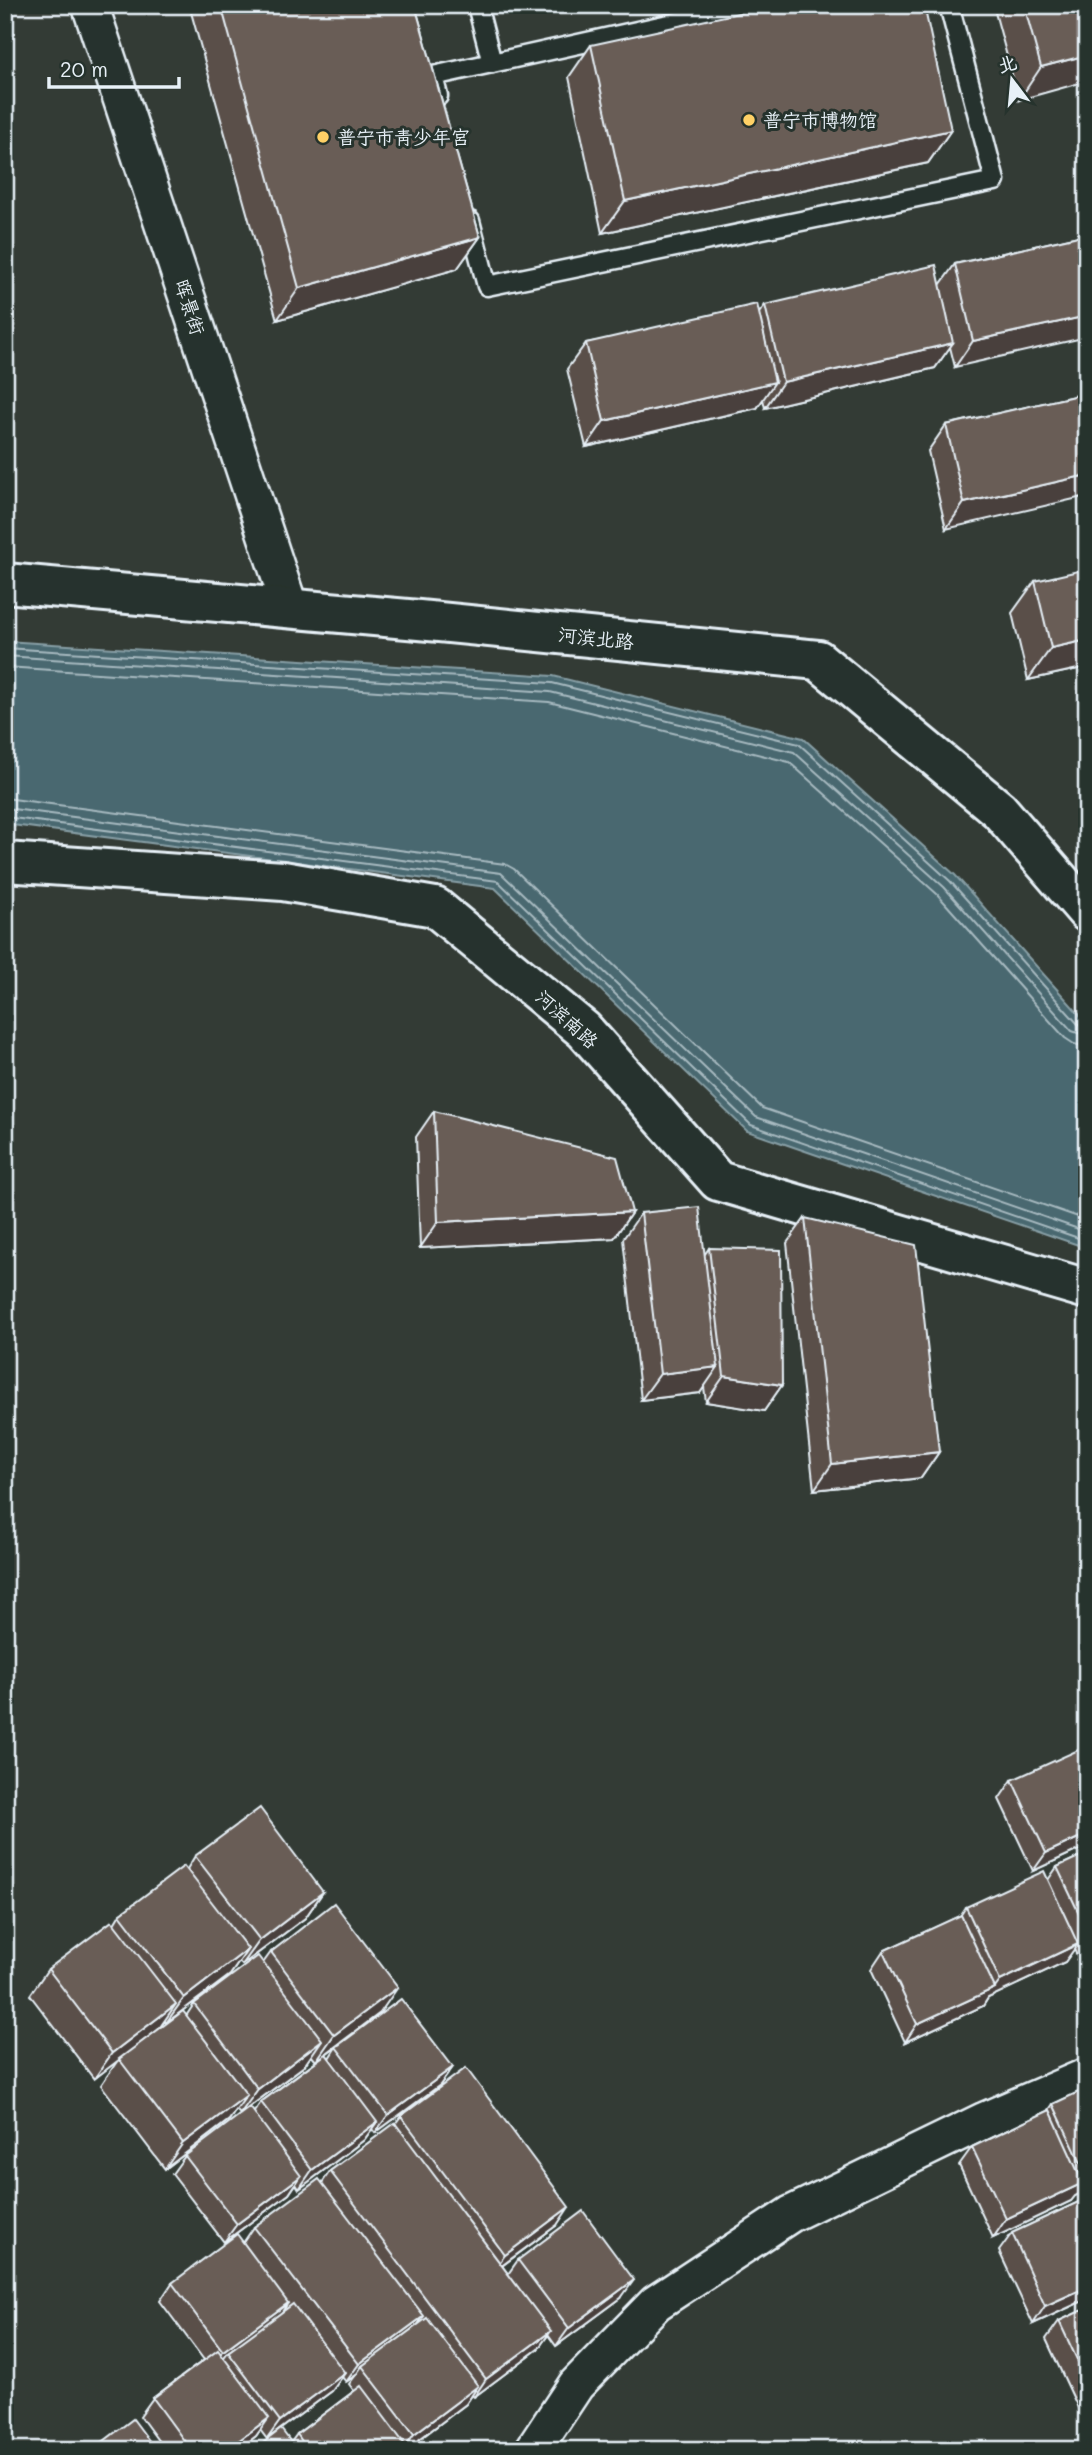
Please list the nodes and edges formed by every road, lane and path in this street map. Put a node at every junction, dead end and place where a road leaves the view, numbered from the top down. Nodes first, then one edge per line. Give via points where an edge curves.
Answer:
1 (90, 5) edge
2 (477, 5) edge
3 (755, 5) edge
4 (949, 5) edge
5 (492, 63) junction
6 (443, 115) edge
7 (467, 207) edge
8 (5, 583) edge
9 (290, 608) junction
10 (5, 862) edge
11 (1087, 912) edge
12 (1087, 1289) edge
13 (1087, 2076) edge
14 (533, 2450) edge

1 - 9 street, 晖景街
2 - 5 lane
3 - 5 lane
4 - 7 lane via 995,181 486,286
5 - 6 lane via 433,76
8 - 9 street, 河滨北路
9 - 11 street, 河滨北路 via 818,660 999,810
10 - 12 street, 河滨南路 via 283,881 435,907 584,1030 718,1181
13 - 14 street via 791,2214 656,2303 576,2385

